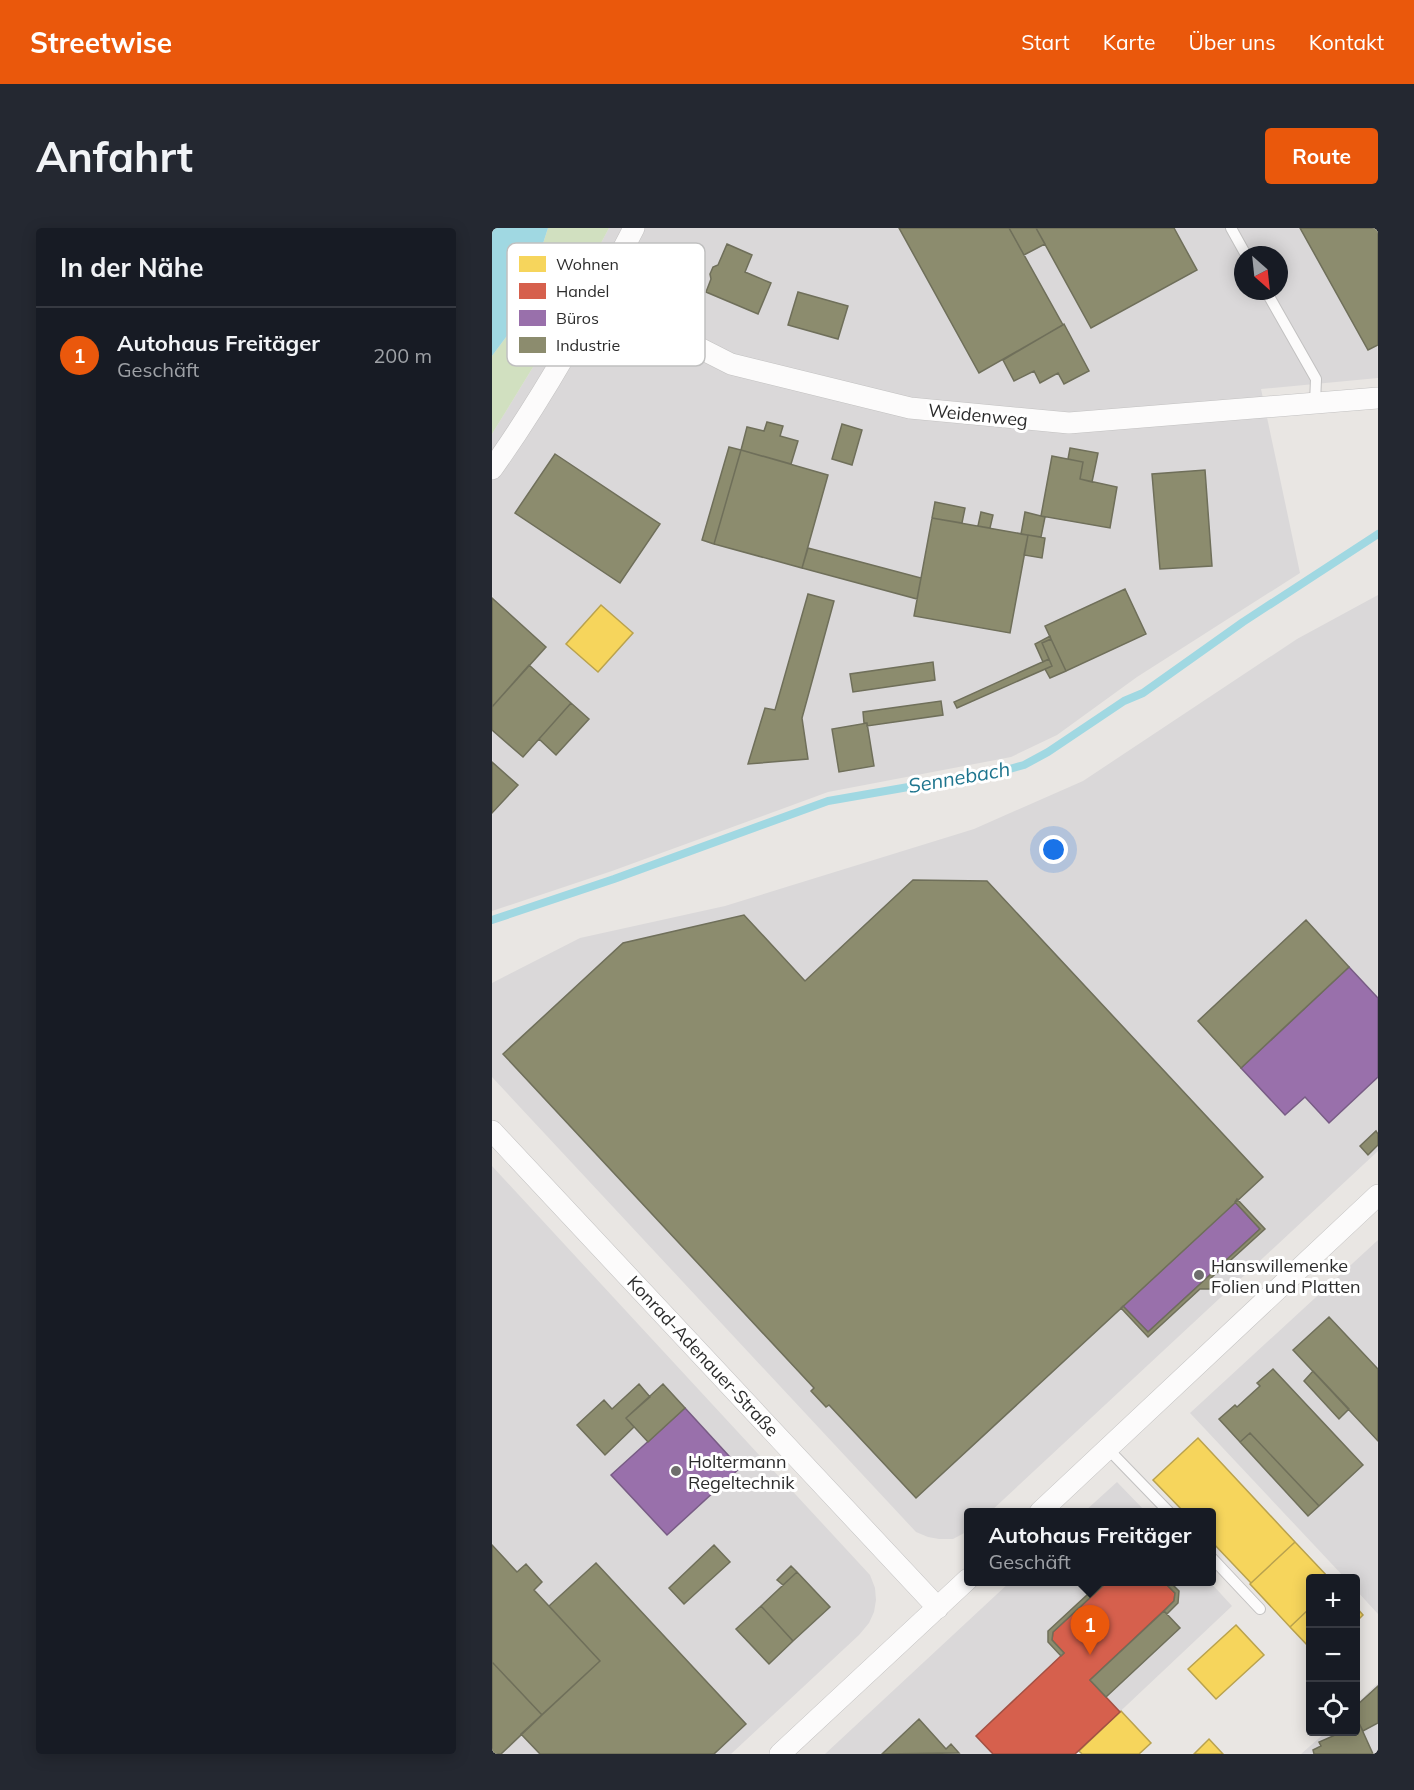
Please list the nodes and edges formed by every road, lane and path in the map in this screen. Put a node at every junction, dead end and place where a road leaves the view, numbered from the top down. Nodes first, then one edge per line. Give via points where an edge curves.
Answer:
1 (634, 228) edge
2 (1231, 228) edge
3 (626, 243) edge
4 (1241, 246) edge
5 (1271, 300) edge
6 (705, 351) edge
7 (558, 366) edge
8 (1378, 398) edge
9 (1315, 403) junction
10 (492, 469) edge
11 (492, 1131) edge
12 (1378, 1196) edge
13 (1108, 1449) junction
14 (1044, 1508) edge
15 (1165, 1508) edge
16 (1216, 1562) edge
17 (964, 1585) edge
18 (938, 1608) junction
19 (1260, 1609) dead end
20 (780, 1754) edge

1 - 3 street
2 - 4 lane
5 - 9 lane via 1316,379
6 - 9 street, Weidenweg via 731,364 910,408 1069,423
7 - 10 street
8 - 9 street, Weidenweg
11 - 18 street, Konrad-Adenauer-Straße
12 - 13 street
13 - 14 street
13 - 15 lane
16 - 19 lane
17 - 18 street
18 - 20 street

